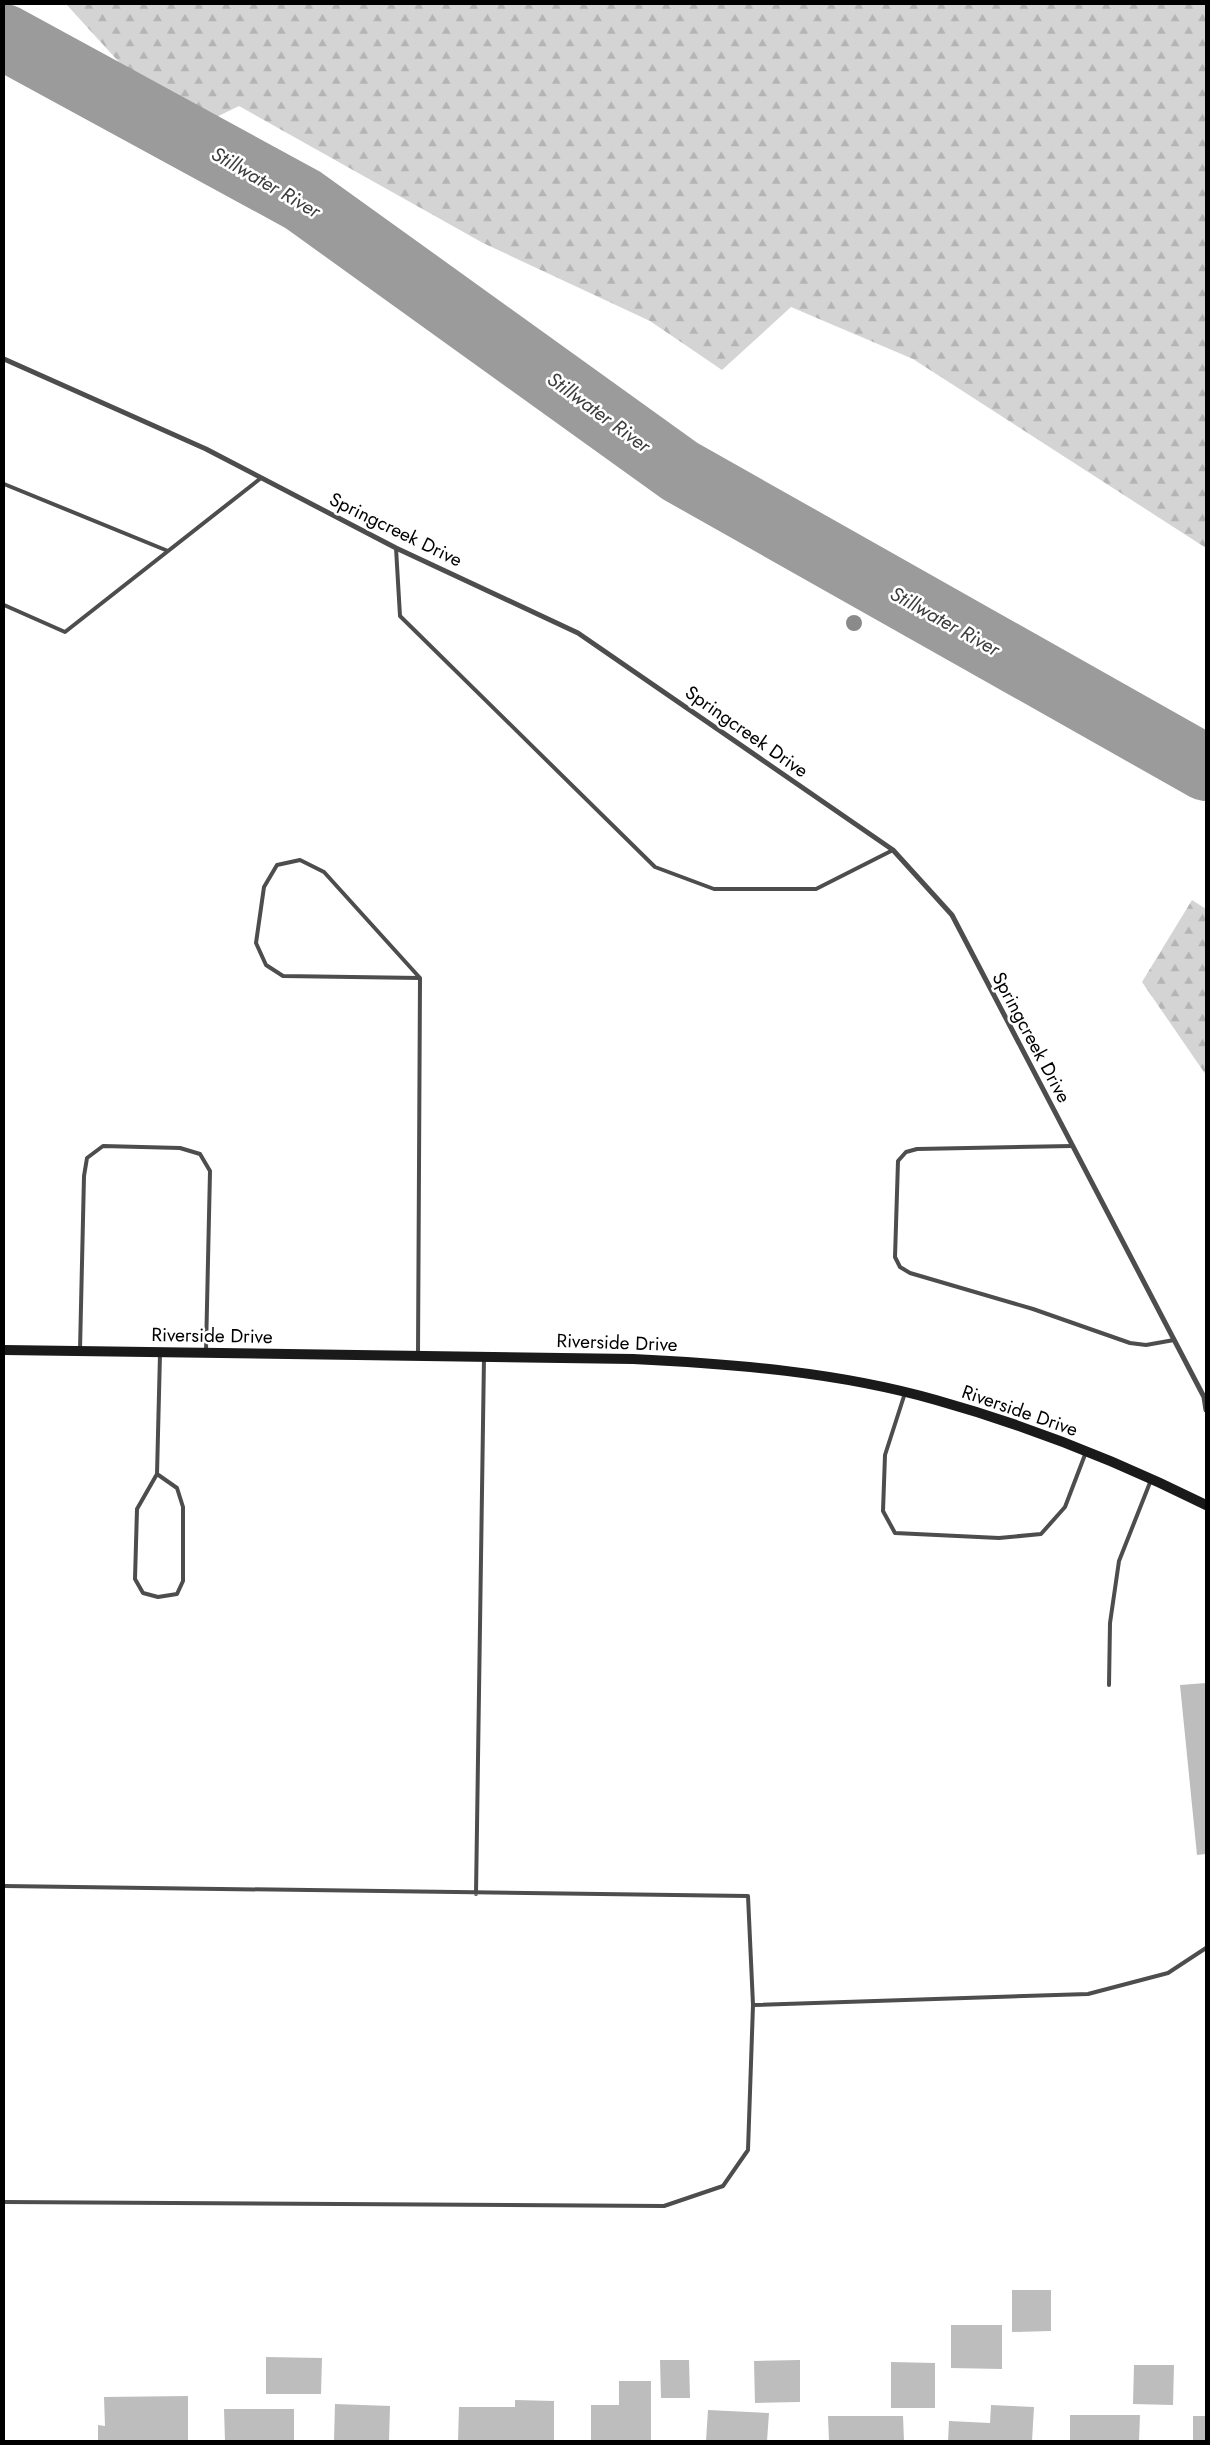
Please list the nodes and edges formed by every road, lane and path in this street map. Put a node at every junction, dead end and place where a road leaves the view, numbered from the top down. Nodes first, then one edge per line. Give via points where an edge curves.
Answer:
1 (4, 359) edge
2 (261, 478) junction
3 (4, 484) edge
4 (396, 548) junction
5 (168, 551) junction
6 (4, 605) edge
7 (893, 850) junction
8 (420, 978) junction
9 (1072, 1146) junction
10 (1174, 1340) junction
11 (4, 1350) edge
12 (80, 1350) junction
13 (160, 1351) junction
14 (206, 1352) junction
15 (418, 1355) junction
16 (484, 1356) junction
17 (905, 1394) junction
18 (1206, 1410) edge
19 (1086, 1452) junction
20 (157, 1474) junction
21 (1152, 1478) junction
22 (1206, 1505) edge
23 (1109, 1684) dead end
24 (4, 1886) edge
25 (476, 1894) junction
26 (1206, 1948) edge
27 (753, 2005) junction
28 (4, 2202) edge

1 - 2 street, Springcreek Drive via 206,449
2 - 4 street, Springcreek Drive
2 - 5 lane
3 - 5 lane
4 - 7 street, Springcreek Drive via 578,633
4 - 7 lane via 400,616 655,867 714,889 816,889
5 - 6 lane via 65,632
7 - 9 street, Springcreek Drive via 952,914
8 - 8 lane via 324,872 300,860 277,865 264,887 256,943 266,965 284,976
8 - 15 lane
9 - 10 street, Springcreek Drive
9 - 10 lane via 917,1149 906,1152 898,1161 895,1257 900,1266 910,1273 1033,1309 1130,1343 1146,1345
10 - 18 street, Springcreek Drive via 1204,1397
11 - 12 main road, Riverside Drive
12 - 13 main road, Riverside Drive
12 - 14 lane via 84,1176 87,1158 103,1146 180,1148 200,1154 210,1171
13 - 14 main road, Riverside Drive
13 - 20 lane
14 - 15 main road, Riverside Drive
15 - 16 main road, Riverside Drive
16 - 17 main road, Riverside Drive via 719,1364 849,1381
16 - 25 lane
17 - 19 main road, Riverside Drive via 1027,1429
17 - 19 lane via 885,1455 884,1511 895,1533 999,1538 1041,1534 1065,1507
19 - 21 main road, Riverside Drive
20 - 20 lane via 137,1509 134,1579 143,1593 158,1597 177,1594 183,1581 183,1507 177,1488
21 - 22 main road, Riverside Drive
21 - 23 lane via 1119,1561 1110,1623
24 - 25 lane
25 - 27 lane via 748,1896
26 - 27 lane via 1168,1973 1088,1994
27 - 28 lane via 748,2150 724,2186 664,2206

